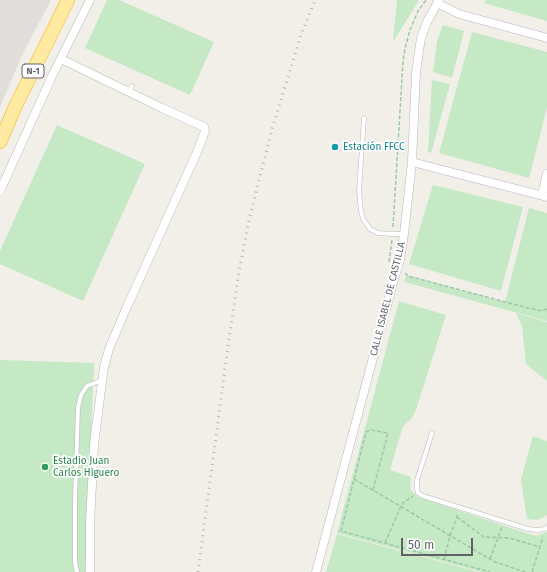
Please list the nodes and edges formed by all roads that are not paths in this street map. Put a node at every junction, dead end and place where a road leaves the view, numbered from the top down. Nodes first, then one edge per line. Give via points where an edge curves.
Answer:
1 (68, 0) edge
2 (90, 0) edge
3 (438, 1) edge
4 (547, 38) edge
5 (61, 59) junction
6 (364, 118) dead end
7 (0, 142) edge
8 (412, 162) junction
9 (547, 174) edge
10 (0, 191) edge
11 (544, 196) edge
12 (404, 234) junction
13 (102, 380) junction
14 (432, 433) dead end
15 (546, 528) edge
16 (77, 572) edge
17 (90, 572) edge
18 (316, 572) edge

1 - 7 highway, N-1
2 - 5 street
3 - 4 street via 459,14
3 - 8 street, CALLE ISABEL DE CASTILLA via 421,38 416,74
5 - 10 street
5 - 13 street via 130,89 204,127 205,131 108,349
6 - 12 lane via 359,191 363,219 370,229 378,233
8 - 11 street
8 - 12 street, CALLE ISABEL DE CASTILLA
9 - 11 street
12 - 18 street, CALLE ISABEL DE CASTILLA via 400,260
13 - 16 lane via 87,386 81,395 78,408 75,500
13 - 17 street via 94,444
14 - 15 lane via 417,480 418,492 423,496 528,529

